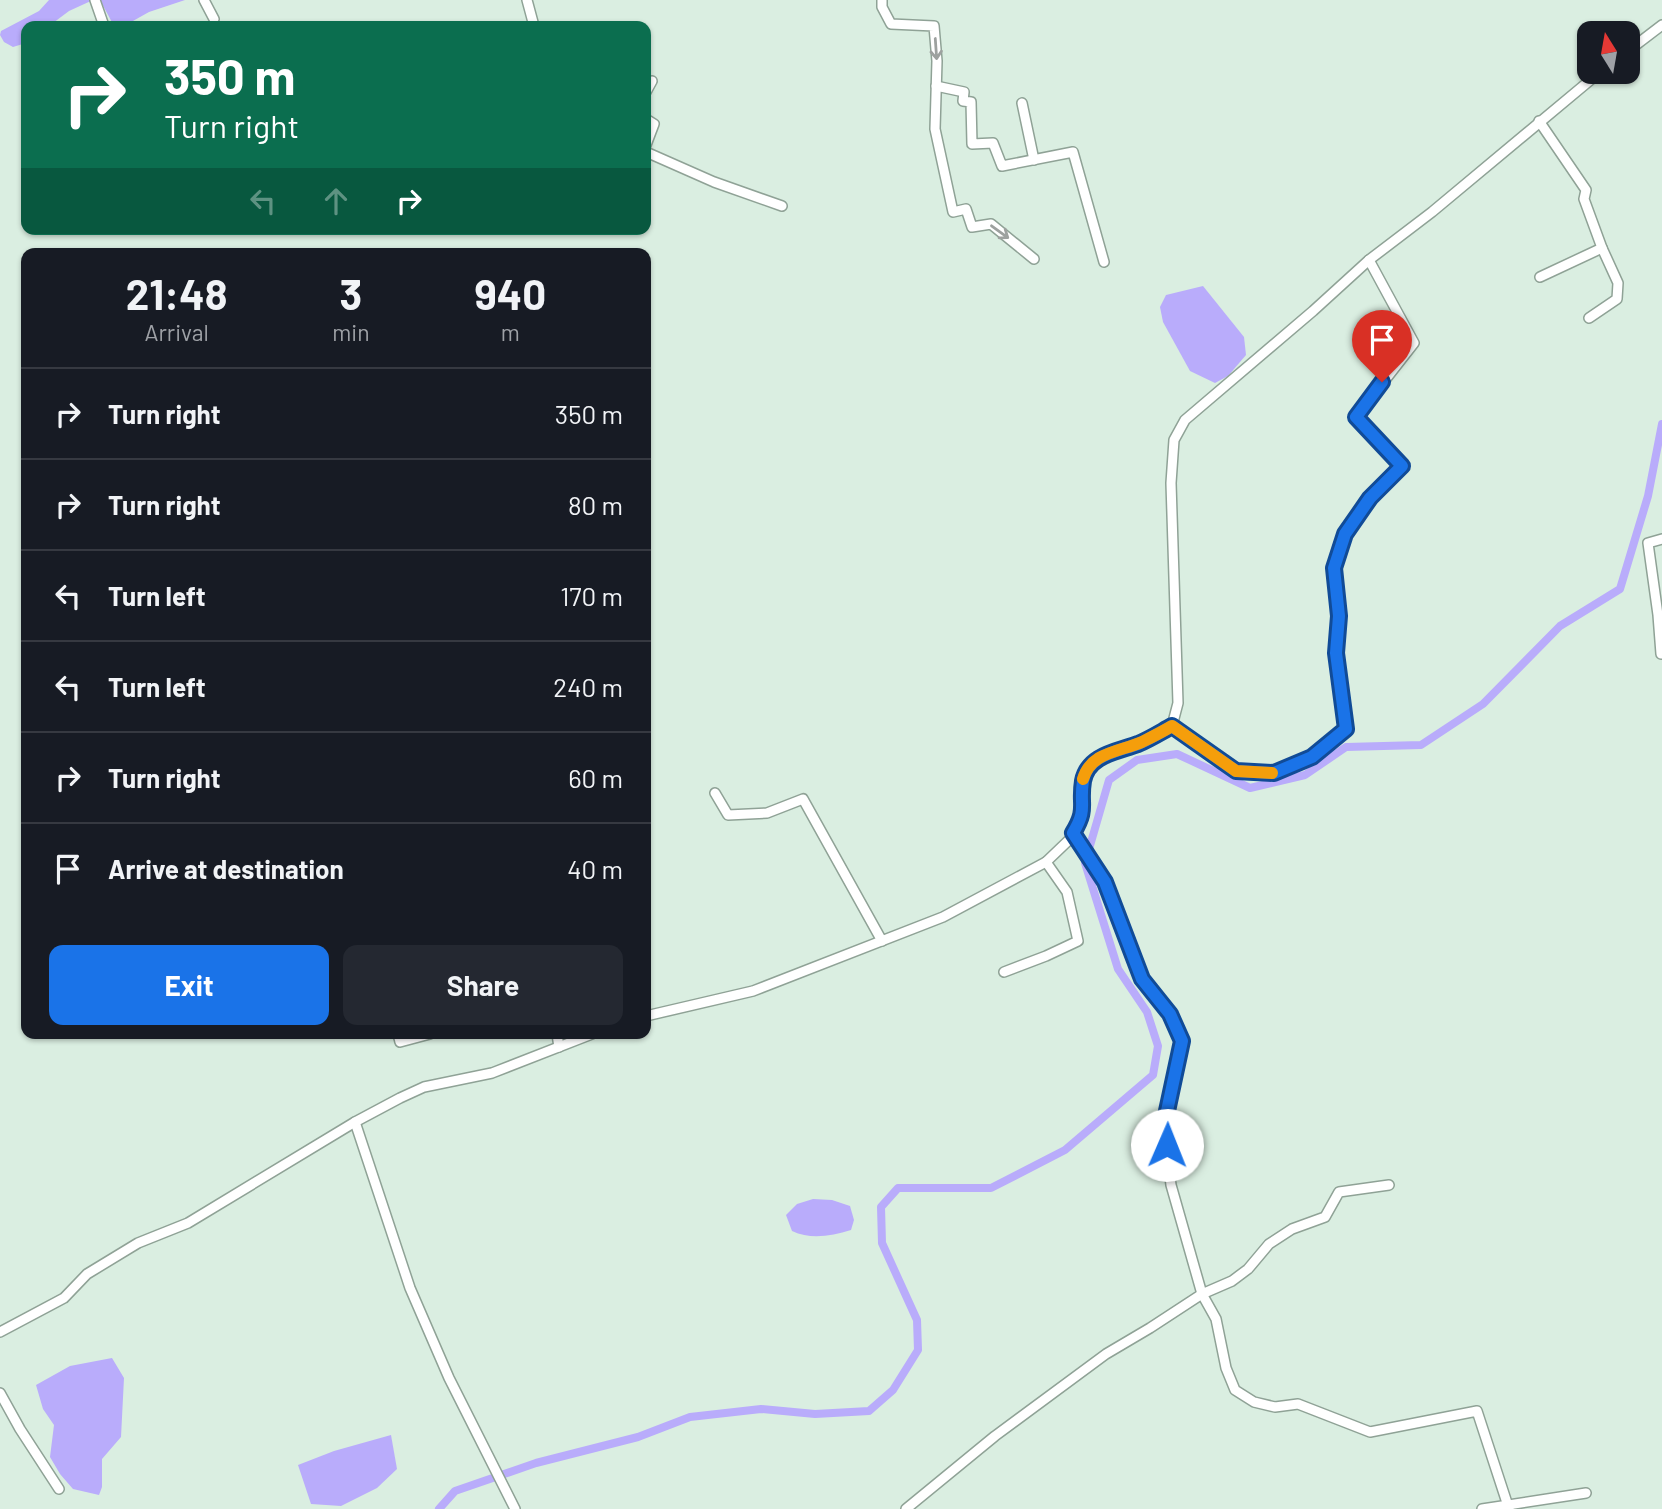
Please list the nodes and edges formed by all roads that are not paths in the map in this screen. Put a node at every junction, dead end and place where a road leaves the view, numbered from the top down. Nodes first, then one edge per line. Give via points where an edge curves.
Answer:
1 (96, 0) edge
2 (204, 0) edge
3 (527, 0) edge
4 (882, 0) edge
5 (214, 19) dead end
6 (102, 21) edge
7 (533, 21) edge
8 (1662, 25) edge
9 (1640, 42) edge
10 (1585, 84) edge
11 (936, 86) junction
12 (1022, 103) dead end
13 (1539, 121) junction
14 (651, 154) edge
15 (1034, 160) junction
16 (782, 206) dead end
17 (1602, 248) junction
18 (1034, 259) dead end
19 (1369, 260) junction
20 (1104, 262) dead end
21 (1540, 277) dead end
22 (1589, 318) dead end
23 (1662, 539) edge
24 (1661, 654) edge
25 (1172, 726) junction
26 (715, 793) dead end
27 (1074, 836) junction
28 (1046, 862) junction
29 (882, 941) junction
30 (1004, 972) dead end
31 (651, 1015) edge
32 (558, 1039) edge
33 (579, 1039) edge
34 (559, 1047) junction
35 (355, 1122) junction
36 (1389, 1185) dead end
37 (1202, 1294) junction
38 (0, 1332) edge
39 (0, 1393) edge
40 (59, 1489) dead end
41 (1587, 1493) dead end
42 (512, 1505) edge
43 (1509, 1507) edge
44 (906, 1509) edge
45 (1482, 1509) edge

1 - 6 street
2 - 5 street
3 - 7 street
4 -> 11 street via 891,23 934,26
8 - 9 street
10 - 13 street
11 - 15 street via 964,92 963,101 971,102 972,144 993,143 1002,166
11 -> 18 street via 935,129 953,212 966,209 972,226 992,224
12 - 15 street
13 - 17 street via 1586,190 1584,199
13 - 19 street
14 - 16 street via 714,183
15 - 20 street via 1073,152
17 - 21 street
17 - 22 street via 1618,283 1617,299
19 - 25 street via 1185,420 1174,440 1171,483 1178,703
19 - 25 street via 1415,343 1356,417 1402,466 1370,498 1345,534 1334,568 1339,616 1336,653 1346,729 1312,757 1274,773 1236,771
23 - 24 street via 1648,543
25 - 27 street via 1101,756 1086,769 1083,817
26 - 29 street via 728,815 767,813 803,799
27 - 28 street
27 - 37 street via 1105,882 1142,979 1170,1014 1182,1041 1164,1125 1171,1185
28 - 29 street via 943,917
28 - 30 street via 1067,892 1078,941
29 - 31 street via 753,991
32 - 34 street
33 - 34 street
34 - 35 street via 492,1073 424,1087
35 - 38 street via 188,1223 138,1243 87,1274 64,1298
35 - 42 street via 410,1287
36 - 37 street via 1339,1192 1325,1217 1292,1229 1269,1244 1232,1281
37 - 43 street via 1216,1319 1235,1390 1254,1402 1276,1407 1298,1404 1370,1432 1477,1411
37 - 44 street via 1076,1376
39 - 40 street
41 - 43 street
43 - 45 street

